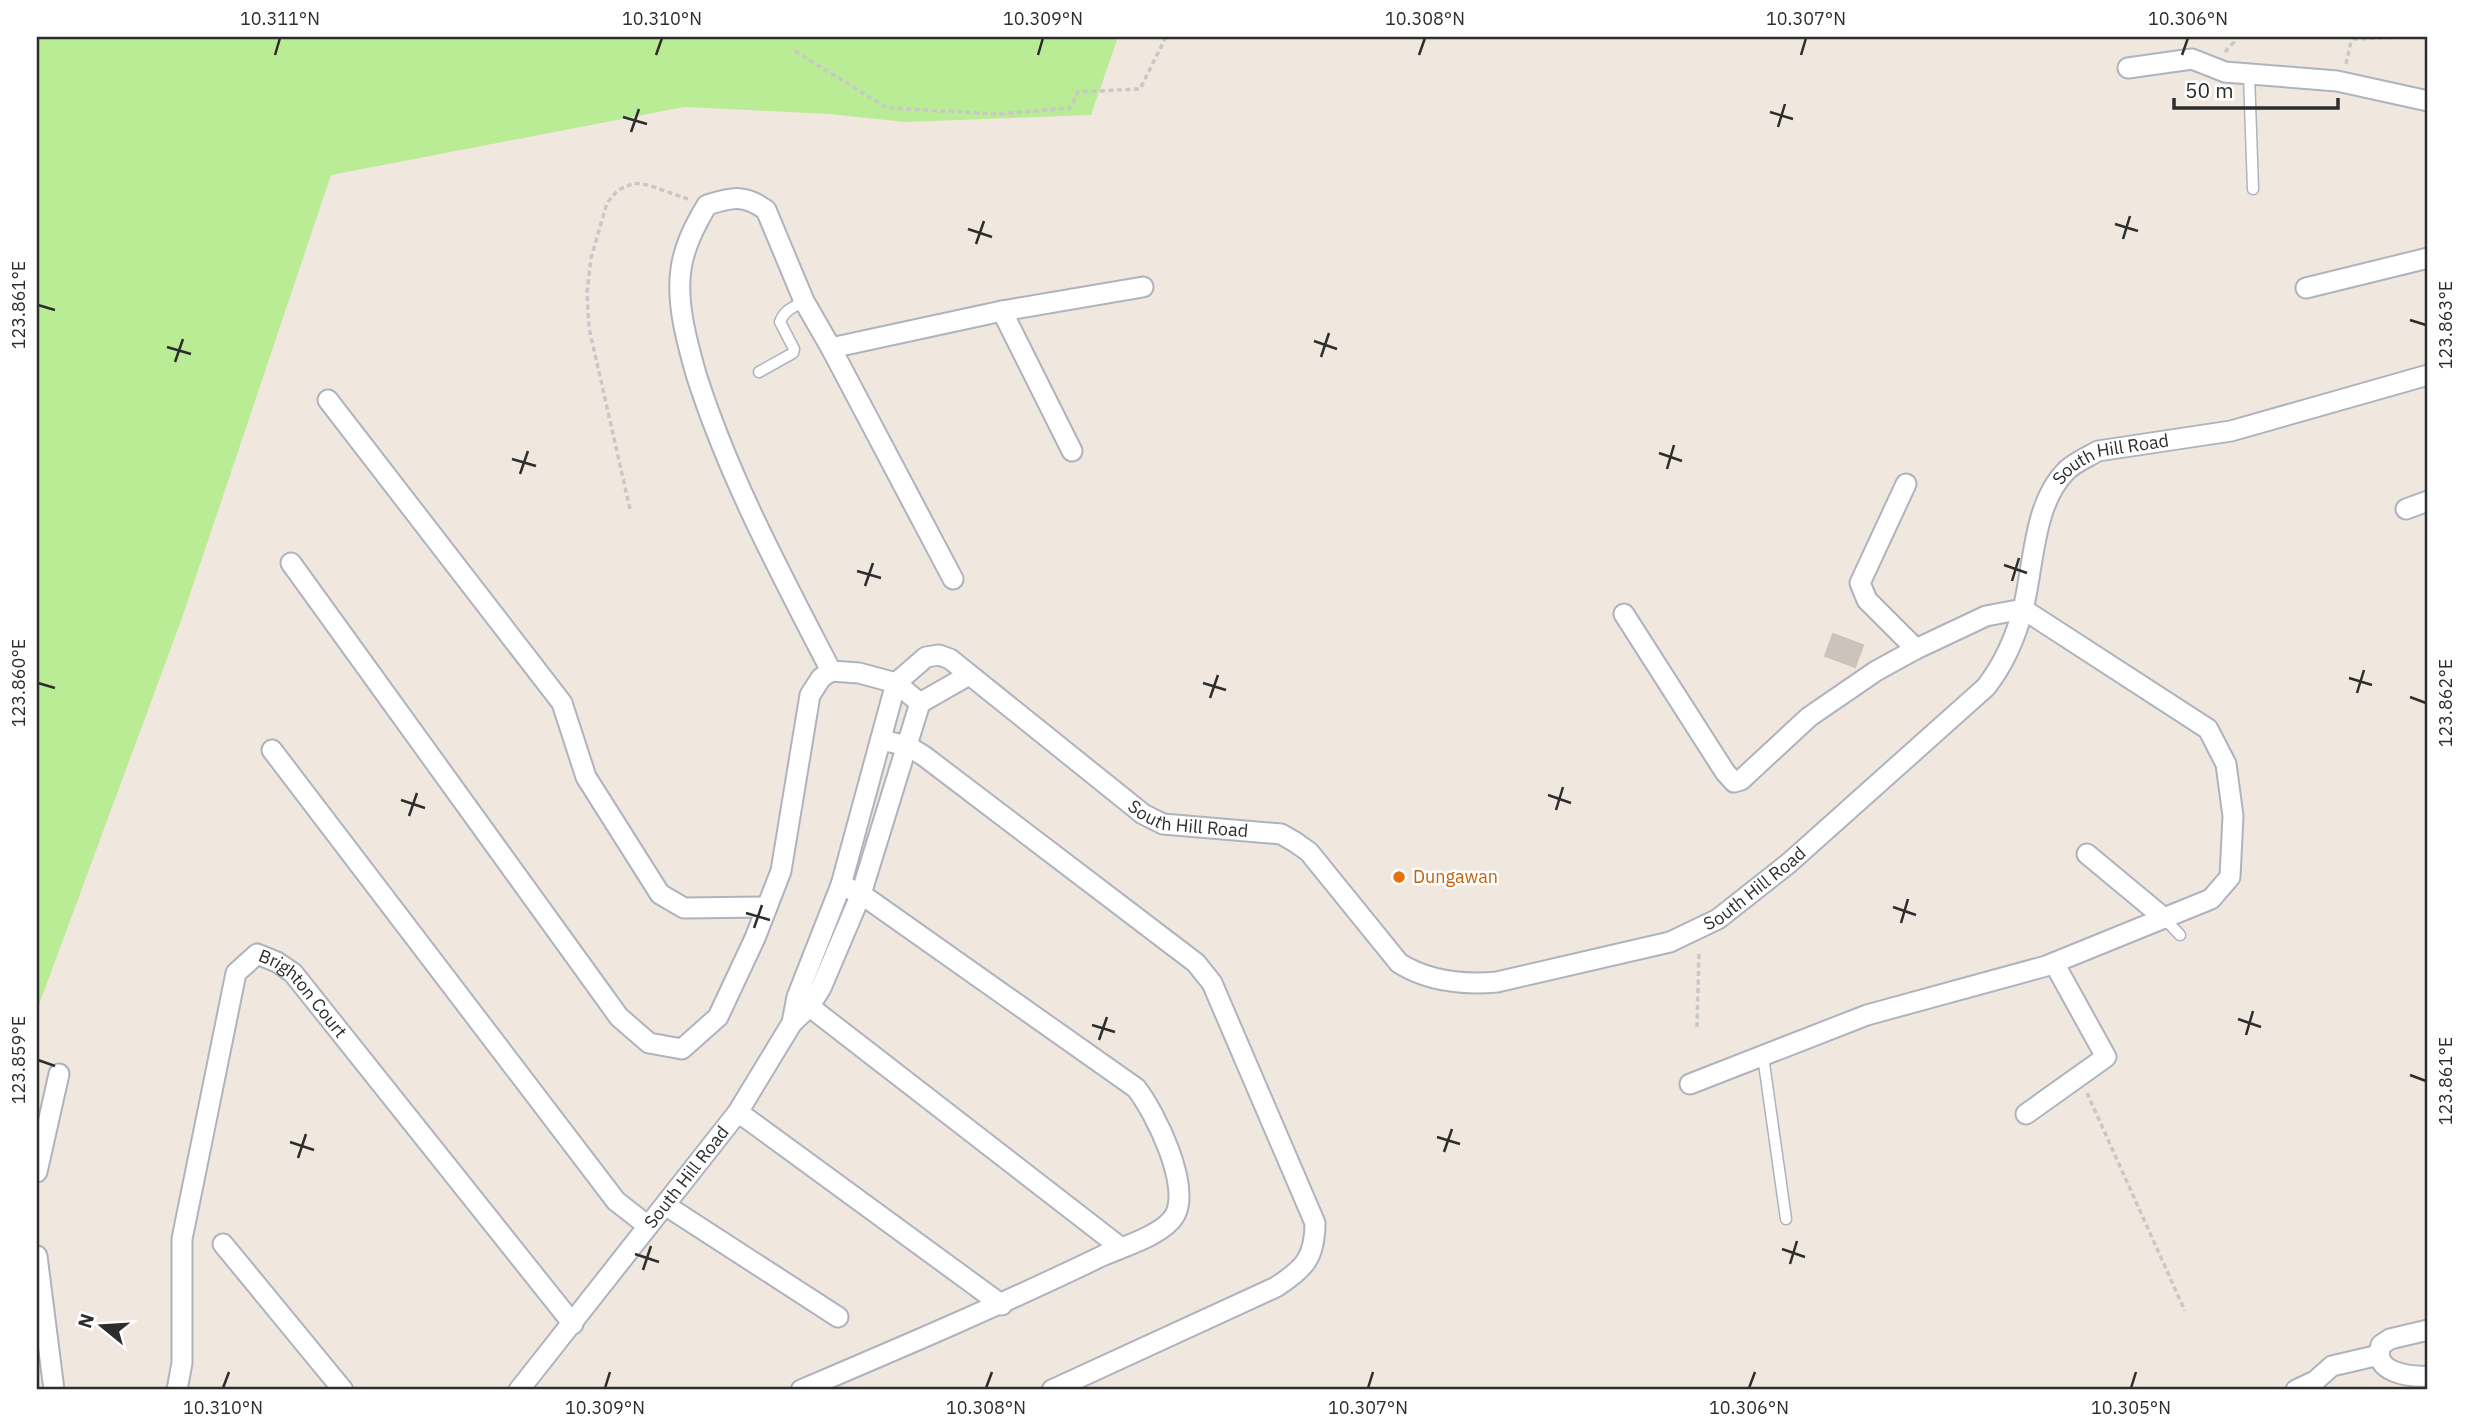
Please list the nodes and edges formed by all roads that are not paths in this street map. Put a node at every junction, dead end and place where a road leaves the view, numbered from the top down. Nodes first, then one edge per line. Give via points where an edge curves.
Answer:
1 (2127, 68) dead end
2 (2249, 75) junction
3 (2428, 101) edge
4 (2253, 189) dead end
5 (2428, 258) edge
6 (1143, 287) dead end
7 (2306, 288) dead end
8 (804, 301) junction
9 (1002, 312) junction
10 (831, 348) junction
11 (759, 372) dead end
12 (2428, 375) edge
13 (328, 400) dead end
14 (1072, 451) dead end
15 (1906, 484) dead end
16 (2428, 501) edge
17 (2406, 509) dead end
18 (291, 563) dead end
19 (953, 579) dead end
20 (2023, 609) junction
21 (1624, 614) dead end
22 (1916, 649) junction
23 (831, 671) junction
24 (969, 675) junction
25 (897, 683) junction
26 (920, 703) junction
27 (881, 740) junction
28 (908, 746) junction
29 (272, 750) dead end
30 (2087, 854) dead end
31 (841, 885) junction
32 (862, 894) junction
33 (767, 907) junction
34 (2164, 918) junction
35 (2180, 935) dead end
36 (2054, 963) junction
37 (803, 1002) junction
38 (1763, 1056) junction
39 (59, 1074) dead end
40 (1690, 1084) dead end
41 (738, 1112) junction
42 (2026, 1114) dead end
43 (37, 1172) edge
44 (665, 1205) junction
45 (1786, 1219) dead end
46 (648, 1226) junction
47 (223, 1244) dead end
48 (1120, 1247) junction
49 (37, 1256) edge
50 (1002, 1305) junction
51 (838, 1317) dead end
52 (573, 1324) junction
53 (2428, 1330) edge
54 (2379, 1355) junction
55 (2428, 1376) edge
56 (54, 1390) edge
57 (177, 1390) edge
58 (343, 1390) edge
59 (519, 1390) edge
60 (802, 1390) edge
61 (1052, 1390) edge
62 (2295, 1390) edge

1 - 2 street via 2192,59 2223,64
2 - 3 street via 2337,81
2 - 4 lane
5 - 7 street
6 - 9 street
8 - 10 street
8 - 11 lane via 779,322 793,353
8 - 23 street via 766,210 741,198 707,205 685,249 680,271 688,346 713,427 769,553
9 - 10 street
9 - 14 street
10 - 19 street
12 - 20 street, South Hill Road via 2231,431 2098,451 2081,460 2067,470 2045,505
13 - 33 street via 562,703 586,777 660,894 684,908
15 - 22 street via 1860,583 1867,600
16 - 17 street
18 - 33 street via 619,1017 649,1042 682,1049 718,1017
20 - 22 street via 1986,616
20 - 24 street, South Hill Road via 1999,670 1986,687 1789,863 1718,919 1647,949 1472,984 1425,976 1399,962 1296,842 1281,835 1163,824 1143,814
20 - 34 street via 2208,729 2227,764 2232,816 2230,877 2211,899
21 - 22 street via 1734,782 1809,717
23 - 25 street
23 - 33 street via 810,695 781,871
24 - 25 street, South Hill Road via 939,655 926,657
24 - 26 street
25 - 26 street
25 - 27 street, South Hill Road
26 - 28 street, South Hill Road
27 - 28 street
27 - 31 street, South Hill Road
28 - 32 street, South Hill Road
28 - 61 street via 1205,972 1315,1223 1315,1244 1295,1275
29 - 46 street via 616,1201
30 - 34 street
31 - 32 street
31 - 37 street, South Hill Road
32 - 37 street, South Hill Road via 821,988
32 - 48 street via 1144,1098 1173,1165 1179,1203 1174,1217 1162,1227
34 - 35 lane
34 - 36 street
36 - 38 street via 1867,1015
36 - 42 street via 2106,1057
37 - 41 street, South Hill Road
37 - 48 street
38 - 40 street
38 - 45 lane
39 - 43 street
41 - 44 street, South Hill Road
41 - 50 street
44 - 46 street, South Hill Road
44 - 51 street
46 - 52 street, South Hill Road
47 - 58 street
48 - 50 street
49 - 56 street
50 - 60 street
52 - 57 street, Brighton Court via 293,973 257,954 236,973 182,1239 183,1363
52 - 59 street, South Hill Road
53 - 54 street via 2390,1339 2381,1345
54 - 55 street via 2390,1370
54 - 62 street via 2332,1366

